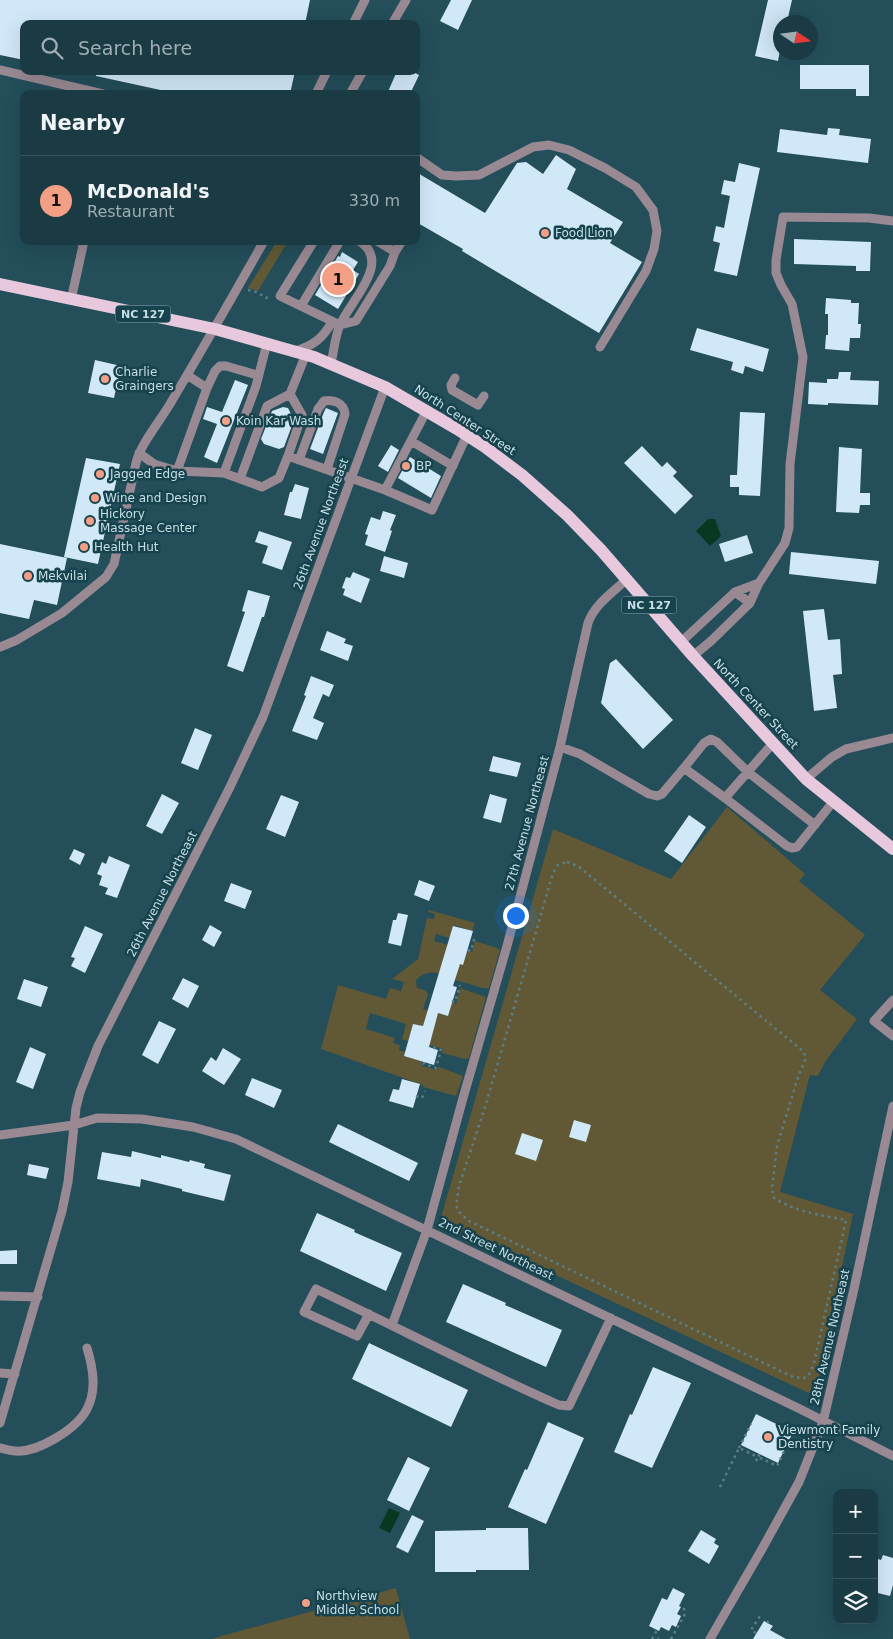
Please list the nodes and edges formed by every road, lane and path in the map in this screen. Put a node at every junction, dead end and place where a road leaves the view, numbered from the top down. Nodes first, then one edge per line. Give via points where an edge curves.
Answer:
1 (365, 0) edge
2 (406, 0) edge
3 (354, 20) edge
4 (394, 20) edge
5 (0, 70) edge
6 (20, 75) edge
7 (21, 75) edge
8 (326, 75) edge
9 (361, 75) edge
10 (86, 90) edge
11 (318, 90) edge
12 (352, 90) edge
13 (420, 160) edge
14 (893, 221) edge
15 (83, 245) edge
16 (262, 245) edge
17 (312, 245) edge
18 (338, 245) edge
19 (363, 245) edge
20 (384, 245) edge
21 (399, 245) edge
22 (395, 252) junction
23 (0, 284) edge
24 (245, 290) dead end
25 (266, 298) dead end
26 (71, 300) junction
27 (301, 306) junction
28 (336, 323) junction
29 (215, 329) junction
30 (267, 343) junction
31 (600, 347) dead end
32 (300, 352) junction
33 (332, 363) junction
34 (187, 375) junction
35 (258, 375) junction
36 (455, 378) dead end
37 (385, 387) junction
38 (207, 388) junction
39 (290, 394) junction
40 (484, 396) dead end
41 (427, 410) junction
42 (467, 435) junction
43 (411, 441) junction
44 (139, 452) junction
45 (288, 456) junction
46 (299, 460) junction
47 (453, 466) junction
48 (327, 469) junction
49 (176, 471) junction
50 (224, 473) junction
51 (351, 478) junction
52 (240, 479) junction
53 (385, 490) junction
54 (627, 579) junction
55 (759, 583) junction
56 (735, 592) junction
57 (750, 603) junction
58 (680, 642) junction
59 (0, 647) edge
60 (693, 656) junction
61 (893, 738) edge
62 (773, 743) junction
63 (560, 747) junction
64 (684, 768) junction
65 (748, 772) junction
66 (806, 779) junction
67 (725, 798) junction
68 (833, 802) junction
69 (815, 824) junction
70 (893, 849) edge
71 (475, 936) dead end
72 (468, 950) dead end
73 (460, 985) dead end
74 (893, 1000) edge
75 (452, 1001) dead end
76 (893, 1036) edge
77 (429, 1046) dead end
78 (804, 1052) joint
79 (424, 1062) dead end
80 (424, 1091) dead end
81 (416, 1096) dead end
82 (893, 1106) edge
83 (74, 1125) junction
84 (0, 1135) edge
85 (427, 1230) junction
86 (0, 1296) edge
87 (38, 1297) junction
88 (369, 1314) junction
89 (611, 1318) junction
90 (392, 1325) junction
91 (87, 1348) dead end
92 (0, 1373) edge
93 (15, 1374) junction
94 (823, 1422) junction
95 (0, 1423) edge
96 (751, 1424) dead end
97 (788, 1443) dead end
98 (0, 1448) edge
99 (739, 1448) junction
100 (759, 1456) junction
101 (893, 1456) edge
102 (756, 1461) dead end
103 (720, 1486) dead end
104 (680, 1605) dead end
105 (762, 1613) dead end
106 (770, 1618) dead end
107 (767, 1623) dead end
108 (657, 1630) dead end
109 (756, 1633) dead end
110 (652, 1639) edge
111 (671, 1639) edge
112 (710, 1639) edge

1 - 3 street
2 - 4 street
5 - 6 street
7 - 10 street
8 - 11 street
9 - 12 street
13 - 31 street via 442,175 479,175 533,147 549,145 569,150 606,168 636,188 653,210 657,231 654,249 646,271
14 - 55 street via 783,217 776,273 792,304 803,362 790,464 787,538
15 - 26 street
16 - 29 street
17 - 27 street via 280,296
18 - 27 street
19 - 28 street via 370,251 372,267
20 - 22 street
21 - 22 street
22 - 28 street via 390,266 356,321
23 - 26 main road, North Center Street / NC 127
24 - 25 path
26 - 29 main road, North Center Street / NC 127
27 - 28 street
28 - 32 street via 318,341
28 - 33 street
29 - 30 main road, North Center Street / NC 127
29 - 34 street
30 - 32 main road, North Center Street / NC 127
30 - 35 street
32 - 33 main road, North Center Street / NC 127
32 - 39 street
33 - 37 main road, North Center Street / NC 127
34 - 38 street
34 - 44 street
35 - 38 street via 220,366
35 - 50 street
36 - 40 street via 452,390 478,405
37 - 41 main road, North Center Street / NC 127
37 - 51 street, 26th Avenue Northeast
38 - 49 street
39 - 45 street via 302,415
39 - 52 street via 267,406
41 - 42 main road, North Center Street / NC 127
41 - 43 street
42 - 47 street
42 - 54 main road, North Center Street / NC 127 via 544,493
43 - 47 street
43 - 53 street
44 - 49 street via 154,464
44 - 59 street via 114,564 106,578 62,613
45 - 46 street
45 - 52 street via 279,478 262,487
46 - 48 street
46 - 48 street via 318,409 324,401 335,401 343,406 345,414
47 - 53 street via 432,510
48 - 51 street
49 - 50 street
50 - 52 street
51 - 53 street
51 - 83 street, 26th Avenue Northeast via 263,716 98,1046 80,1092
54 - 58 main road, North Center Street / NC 127
54 - 63 street, 27th Avenue Northeast via 598,605 588,623
55 - 56 street
55 - 57 street
56 - 57 street
56 - 58 street
57 - 60 street
58 - 60 main road, North Center Street / NC 127
60 - 62 main road, North Center Street / NC 127
61 - 66 street via 846,748
62 - 65 street
62 - 66 main road, North Center Street / NC 127
63 - 64 street via 580,754 657,796
63 - 85 street, 27th Avenue Northeast
64 - 65 street via 711,739
64 - 67 street
65 - 67 street
65 - 69 street
66 - 68 main road, North Center Street / NC 127
67 - 69 street via 792,848
68 - 69 street
68 - 70 main road, North Center Street / NC 127
71 - 72 path via 471,950
73 - 75 path via 455,1002
74 - 76 street via 874,1021
77 - 79 path via 442,1050 436,1068
78 - 78 path via 578,866 562,863 553,873 459,1186 456,1205 459,1212 469,1222 792,1377 804,1378 814,1363 846,1220 804,1211 773,1197 777,1146 806,1058
80 - 81 path via 422,1098
82 - 94 street, 28th Avenue Northeast
83 - 84 street, 2nd Street Northeast
83 - 85 street, 2nd Street Northeast via 98,1118 142,1118 236,1139
83 - 87 street, 26th Avenue Northeast via 62,1211
85 - 89 street, 2nd Street Northeast
85 - 90 street, 27th Avenue Northeast
86 - 87 street
87 - 93 street, 26th Avenue Northeast
88 - 88 street via 316,1289 304,1312 357,1336
88 - 90 street
89 - 90 street via 569,1406 535,1394
89 - 94 street, 2nd Street Northeast
91 - 98 street via 93,1381 87,1410 81,1417 49,1442 17,1451
92 - 93 street
93 - 95 street, 26th Avenue Northeast
94 - 101 street, 2nd Street Northeast
94 - 112 street, 28th Avenue Northeast via 799,1482
96 - 99 path
97 - 100 path via 777,1466
99 - 100 path
99 - 103 path
100 - 102 path
104 - 111 path via 685,1612
105 - 109 path via 751,1630
106 - 107 path
108 - 110 path

